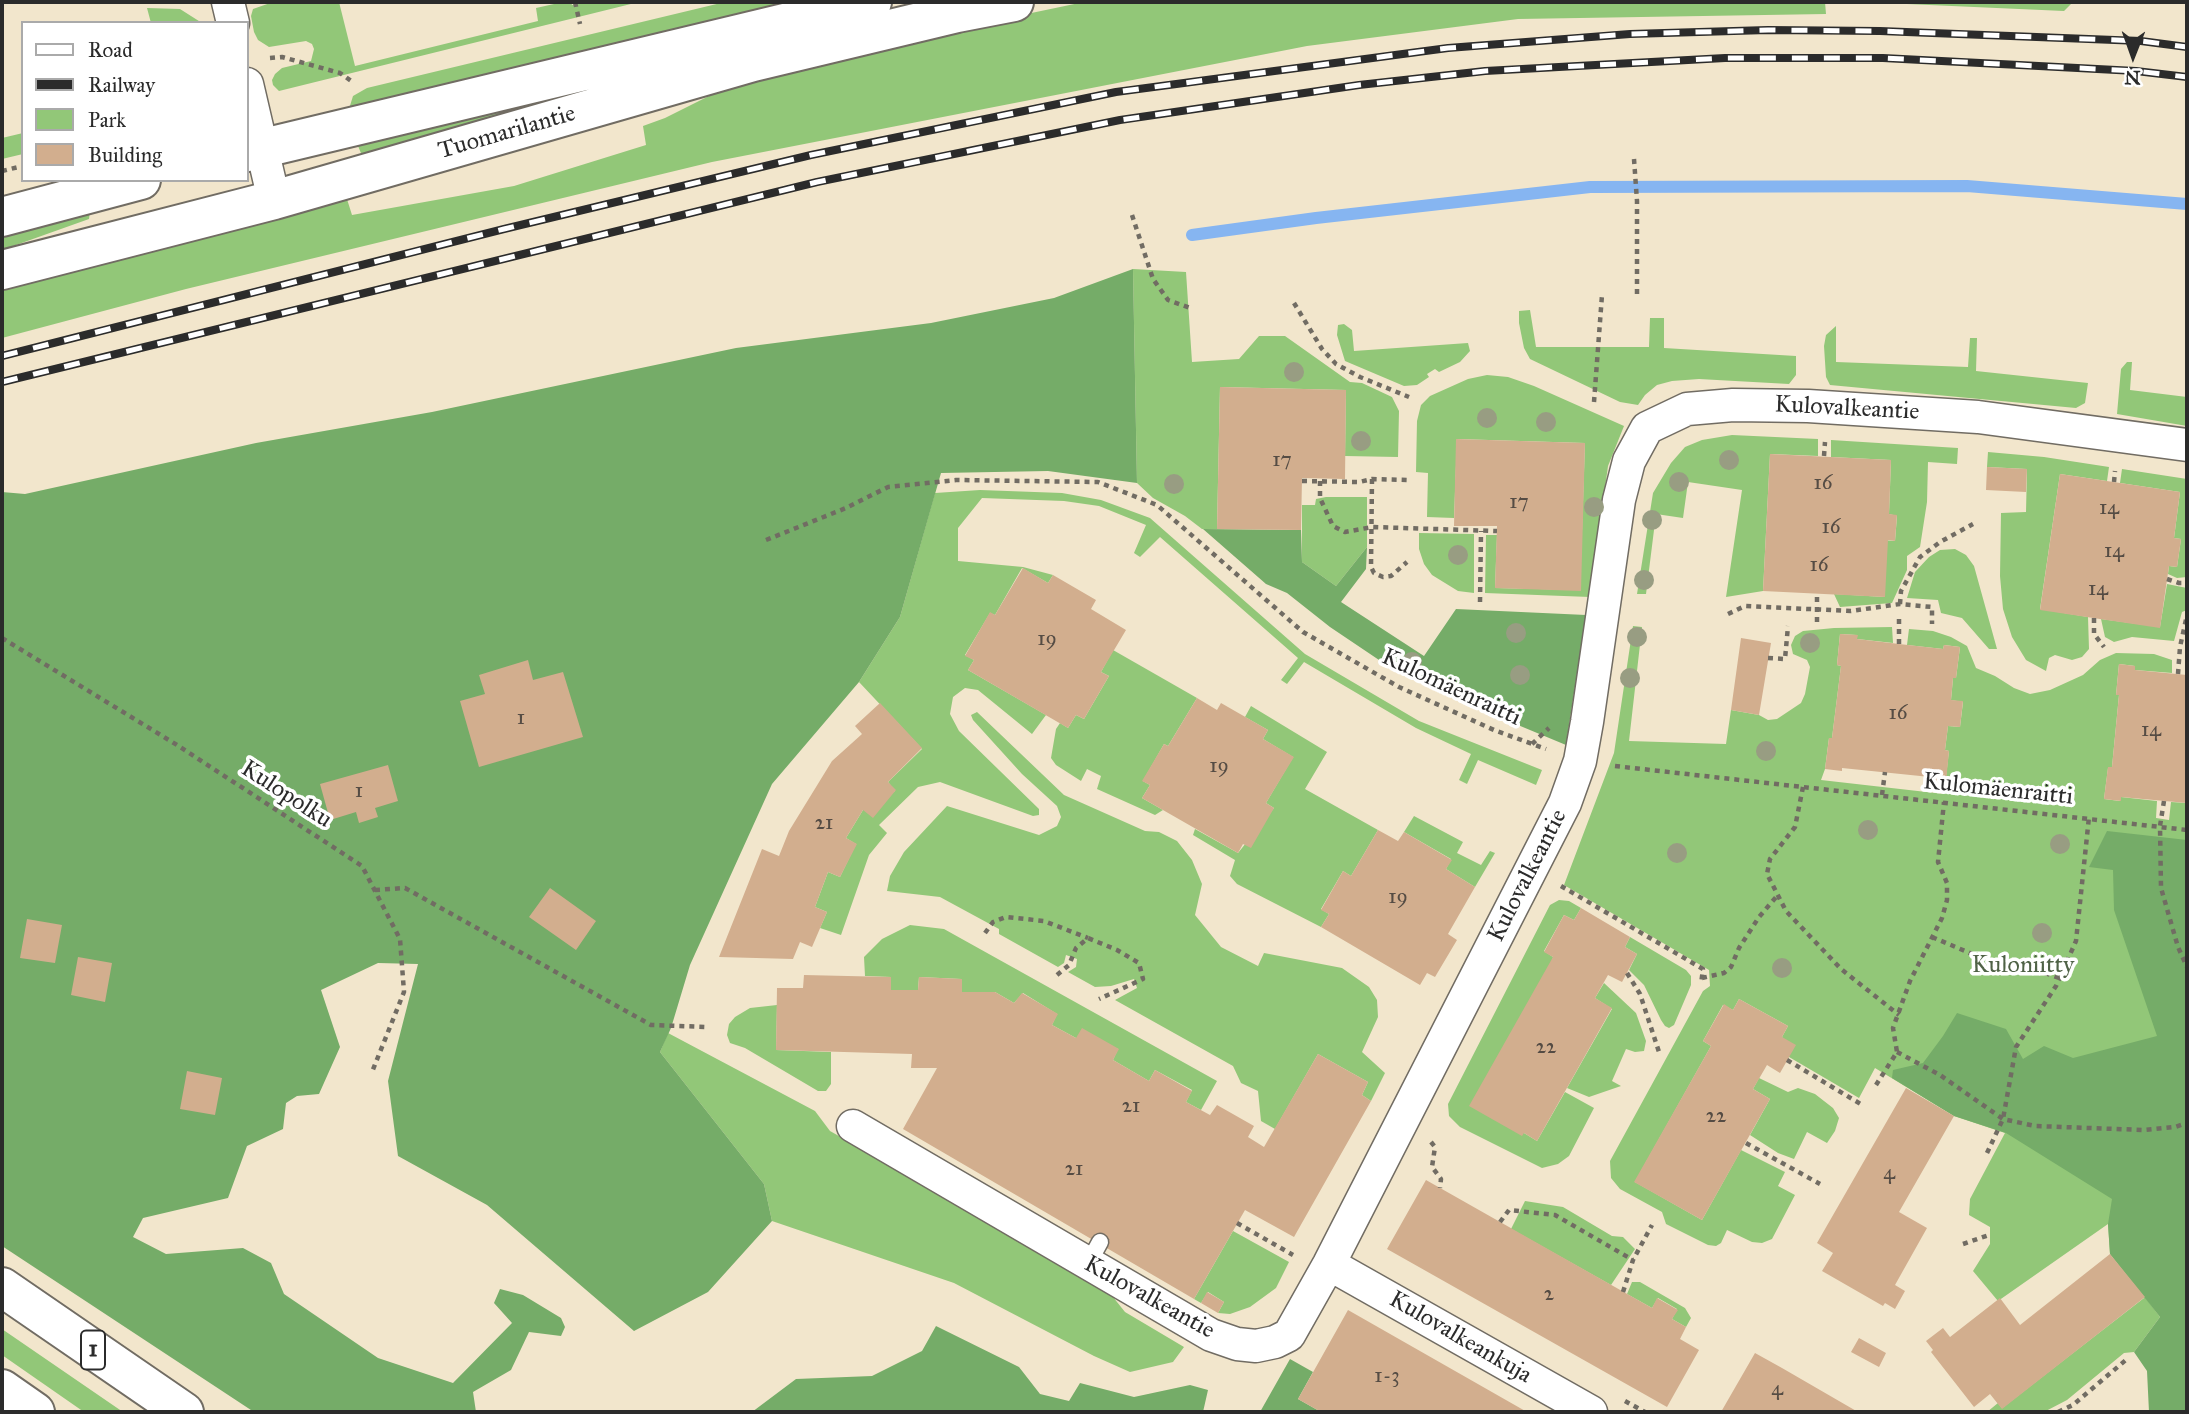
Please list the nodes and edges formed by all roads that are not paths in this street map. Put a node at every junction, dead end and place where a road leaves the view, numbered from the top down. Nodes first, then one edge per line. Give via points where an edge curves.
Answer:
1 (228, 2) edge
2 (872, 2) edge
3 (1014, 2) edge
4 (233, 21) edge
5 (248, 93) edge
6 (254, 150) edge
7 (133, 182) edge
8 (274, 200) junction
9 (2, 217) edge
10 (2, 270) edge
11 (2187, 445) edge
12 (853, 1126) dead end
13 (1315, 1261) junction
14 (2, 1287) edge
15 (2, 1389) edge
16 (35, 1412) edge
17 (184, 1412) edge
18 (1591, 1412) edge

1 - 4 street
2 - 6 main road, Tuomarilantie
3 - 8 main road, Tuomarilantie via 753,62
5 - 6 street
6 - 8 street
7 - 9 main road
8 - 10 main road, Tuomarilantie
11 - 13 street, Kulovalkeantie via 1978,417 1808,406 1687,409 1647,428 1629,461 1619,500 1587,722 1565,803
12 - 13 street, Kulovalkeantie via 1094,1253 1211,1335 1237,1344 1256,1346 1289,1335
13 - 18 street, Kulovalkeankuja
14 - 17 main road, 1
15 - 16 main road

